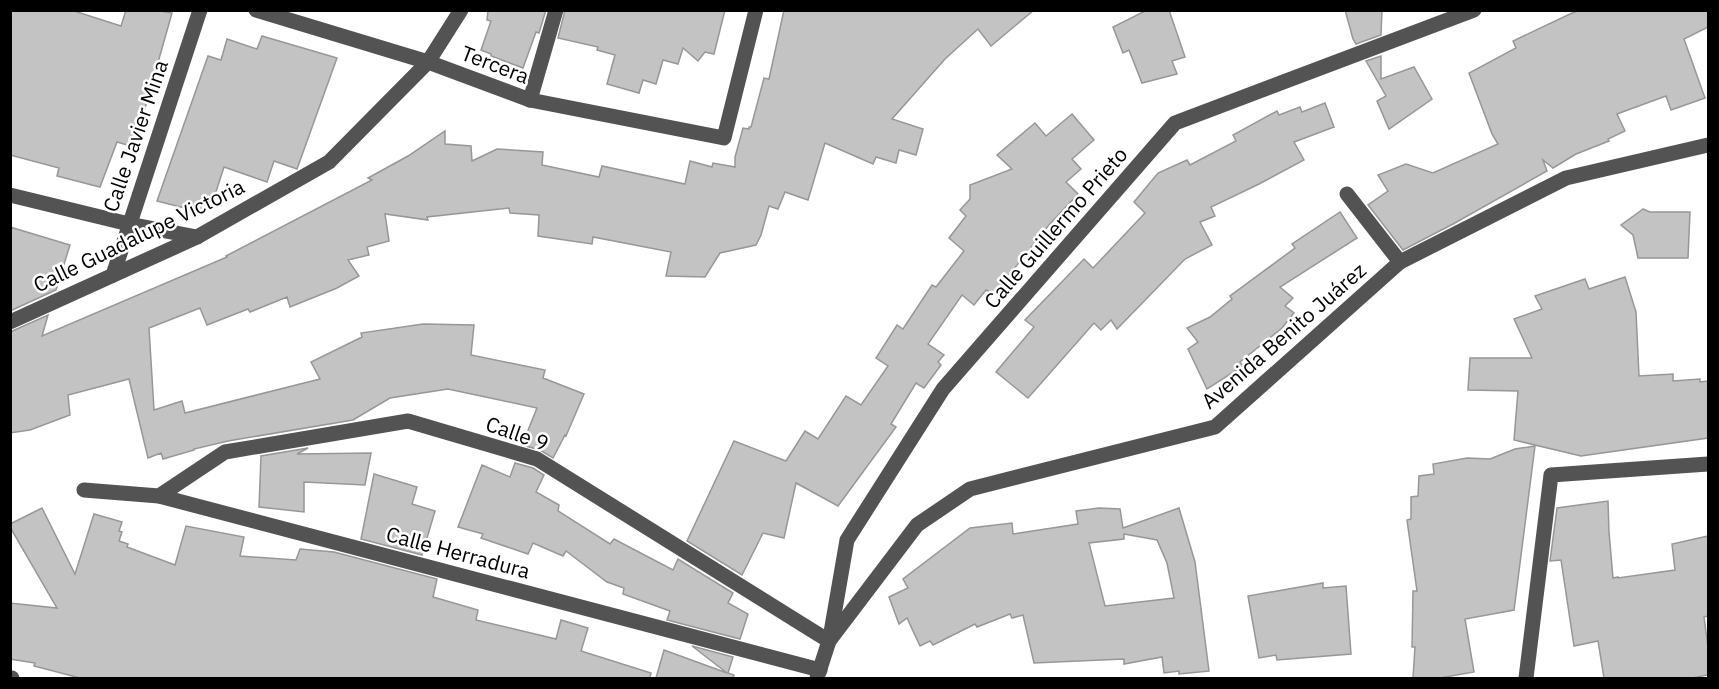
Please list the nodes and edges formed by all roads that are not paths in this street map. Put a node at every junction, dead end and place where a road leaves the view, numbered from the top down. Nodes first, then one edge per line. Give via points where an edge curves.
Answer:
1 (200, 10) edge
2 (256, 10) edge
3 (460, 10) edge
4 (556, 10) edge
5 (756, 10) edge
6 (1474, 10) edge
7 (428, 62) junction
8 (530, 100) junction
9 (1708, 145) edge
10 (1347, 194) dead end
11 (10, 195) edge
12 (129, 224) junction
13 (197, 237) junction
14 (1400, 262) junction
15 (113, 275) junction
16 (10, 322) edge
17 (1708, 464) edge
18 (84, 490) dead end
19 (159, 496) junction
20 (829, 641) junction
21 (818, 674) edge
22 (1526, 678) edge

1 - 12 street, Calle Javier Mina
2 - 7 street, Tercera
3 - 7 street, Calle Guadalupe Victoria
4 - 8 street
5 - 8 street, Tercera via 724,138
6 - 20 street, Calle Guillermo Prieto via 1175,123 944,389 847,540
7 - 8 street, Tercera
7 - 13 street, Calle Guadalupe Victoria via 329,162
9 - 14 street, Avenida Benito Juárez via 1566,177
10 - 14 street
11 - 12 street
12 - 13 street
12 - 15 street, Calle Javier Mina
13 - 15 street, Calle Guadalupe Victoria
14 - 20 street, Avenida Benito Juárez via 1215,427 970,489 917,525
15 - 16 street, Calle Guadalupe Victoria
17 - 22 street via 1551,474
18 - 19 street, Calle Herradura
19 - 20 street, Calle 9 via 225,452 408,421 537,459
19 - 21 street, Calle Herradura
20 - 21 street, Avenida Benito Juárez

